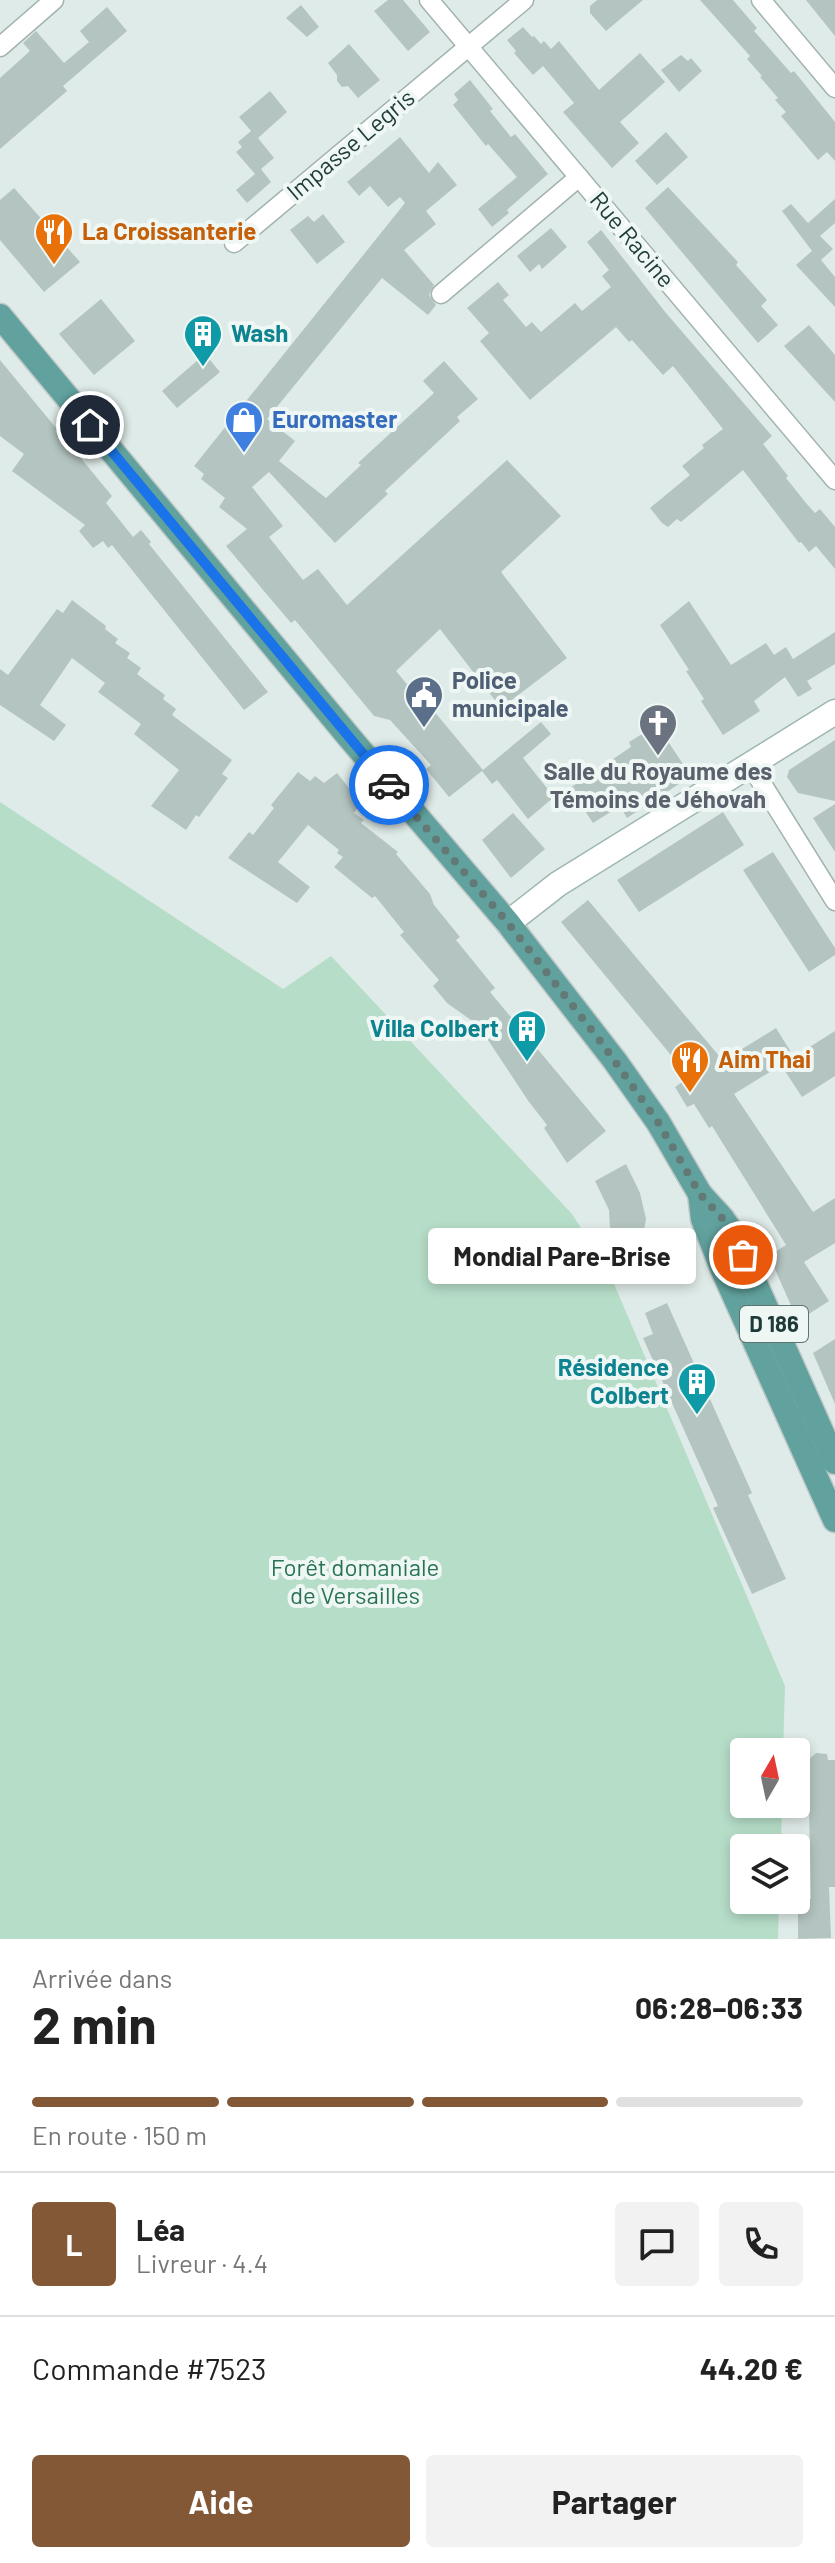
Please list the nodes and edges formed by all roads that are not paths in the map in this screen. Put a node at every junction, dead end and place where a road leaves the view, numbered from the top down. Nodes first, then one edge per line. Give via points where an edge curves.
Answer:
1 (54, 0) edge
2 (429, 0) edge
3 (524, 0) edge
4 (761, 0) edge
5 (469, 46) junction
6 (0, 47) edge
7 (835, 88) edge
8 (579, 177) junction
9 (234, 243) dead end
10 (441, 294) dead end
11 (0, 316) edge
12 (835, 480) edge
13 (835, 712) edge
14 (751, 766) junction
15 (835, 901) edge
16 (508, 923) junction
17 (700, 1194) junction
18 (835, 1462) edge
19 (827, 1479) edge
20 (835, 1520) edge

1 - 6 street
2 - 5 street, Rue Racine
3 - 5 street, Impasse Legris
4 - 7 street
5 - 8 street, Rue Racine
5 - 9 street, Impasse Legris
8 - 10 street
8 - 12 street, Rue Racine
11 - 16 main road, D 186
13 - 14 main road
14 - 15 street
14 - 16 main road via 558,884
16 - 17 main road, D 186 via 615,1061
17 - 18 main road, D 186 via 733,1234
17 - 19 main road, D 186 via 703,1219 722,1268
19 - 20 main road, D 186

